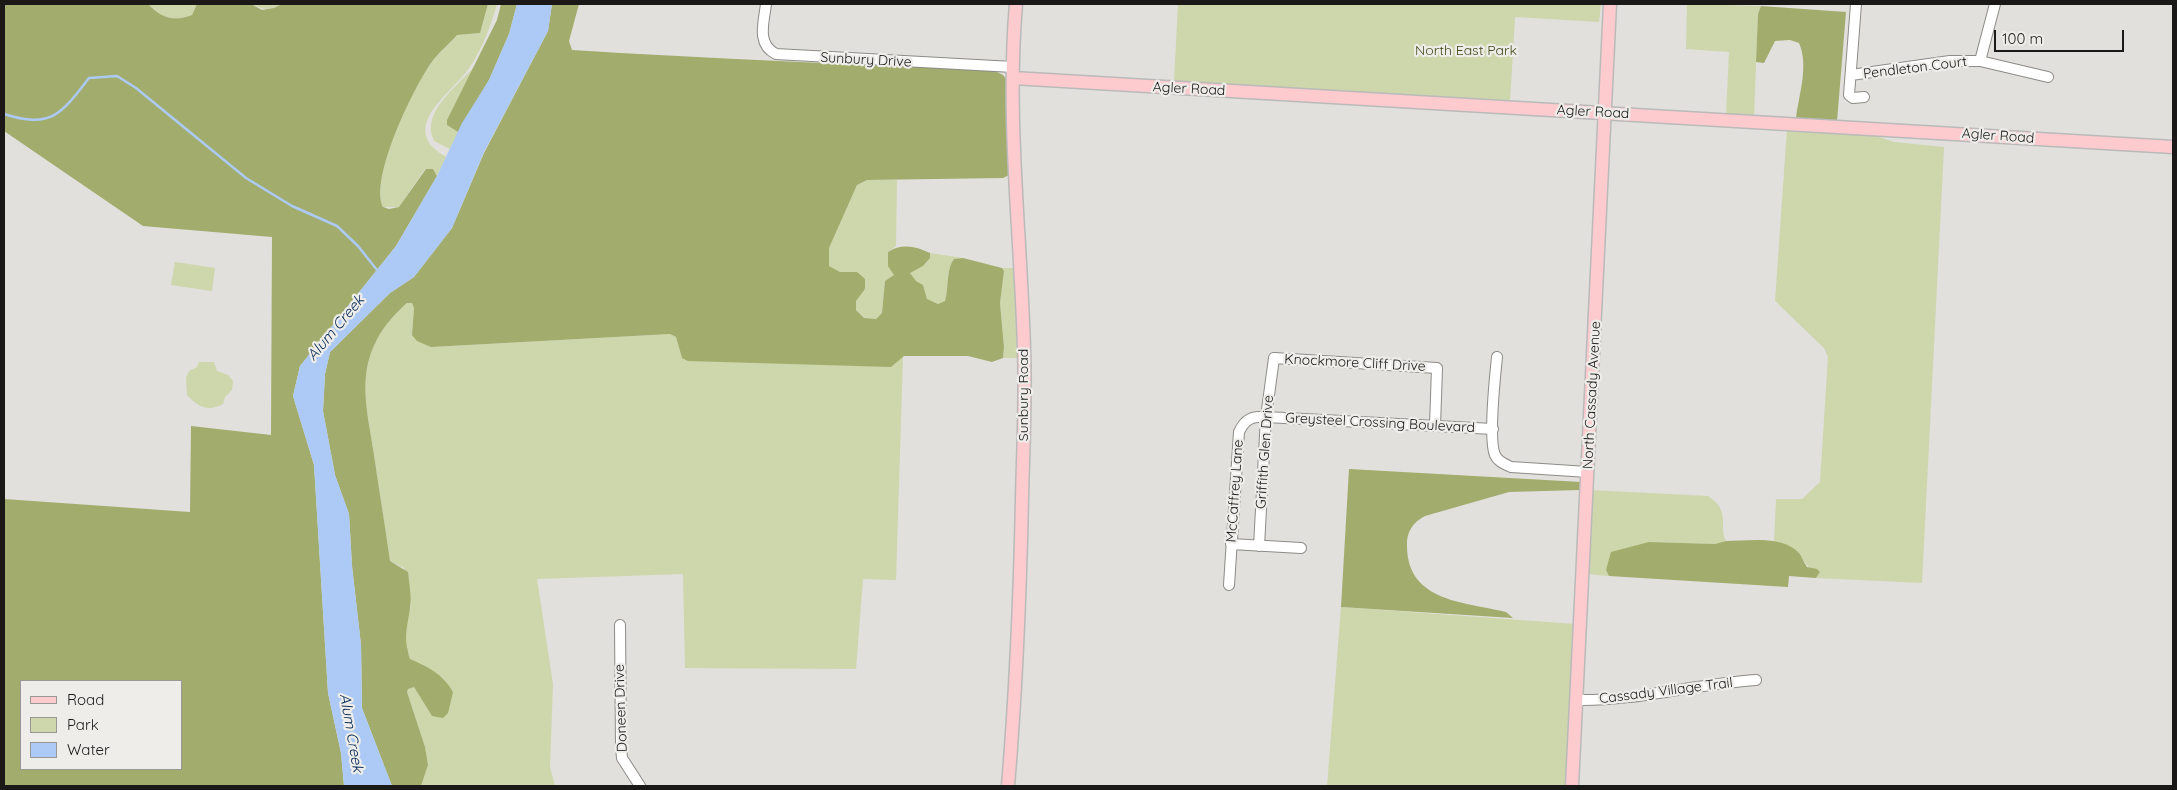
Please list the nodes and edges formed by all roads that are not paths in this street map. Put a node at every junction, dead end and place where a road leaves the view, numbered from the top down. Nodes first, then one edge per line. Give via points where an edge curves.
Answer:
1 (766, 4) edge
2 (1016, 4) edge
3 (1610, 4) edge
4 (1856, 4) edge
5 (1994, 4) edge
6 (1980, 61) junction
7 (1013, 73) junction
8 (1851, 75) junction
9 (2048, 77) dead end
10 (1864, 97) dead end
11 (1605, 112) junction
12 (2173, 147) edge
13 (1497, 357) dead end
14 (1274, 358) joint
15 (1266, 417) junction
16 (1435, 426) junction
17 (1493, 429) junction
18 (1588, 472) junction
19 (1231, 544) junction
20 (1259, 546) junction
21 (1302, 548) dead end
22 (1229, 584) dead end
23 (620, 625) dead end
24 (1756, 680) dead end
25 (1577, 700) junction
26 (640, 786) edge
27 (1008, 786) edge
28 (1572, 786) edge

1 - 7 street, Sunbury Drive via 763,42 776,54
2 - 7 main road, Sunbury Road
3 - 11 main road, North Cassady Avenue
4 - 8 street
5 - 6 street, Pendleton Court
6 - 8 street, Pendleton Court via 1950,61
6 - 9 street, Pendleton Court
7 - 11 main road, Agler Road
7 - 27 main road, Sunbury Road via 1024,406 1015,682
8 - 10 street via 1849,94 1853,98
11 - 12 main road, Agler Road
11 - 18 main road, North Cassady Avenue
13 - 17 street
14 - 15 street, Griffith Glen Drive
14 - 16 street, Knockmore Cliff Drive via 1437,368
15 - 16 street, Greysteel Crossing Boulevard
15 - 19 street, McCaffrey Lane via 1250,418 1239,432
15 - 20 street, Griffith Glen Drive
16 - 17 street, Greysteel Crossing Boulevard
17 - 18 street via 1495,455 1510,468
18 - 25 main road, North Cassady Avenue
19 - 20 street
19 - 22 street, McCaffrey Lane
20 - 21 street
23 - 26 street, Doneen Drive via 622,758
24 - 25 street, Cassady Village Trail via 1725,682 1634,698
25 - 28 main road, North Cassady Avenue

